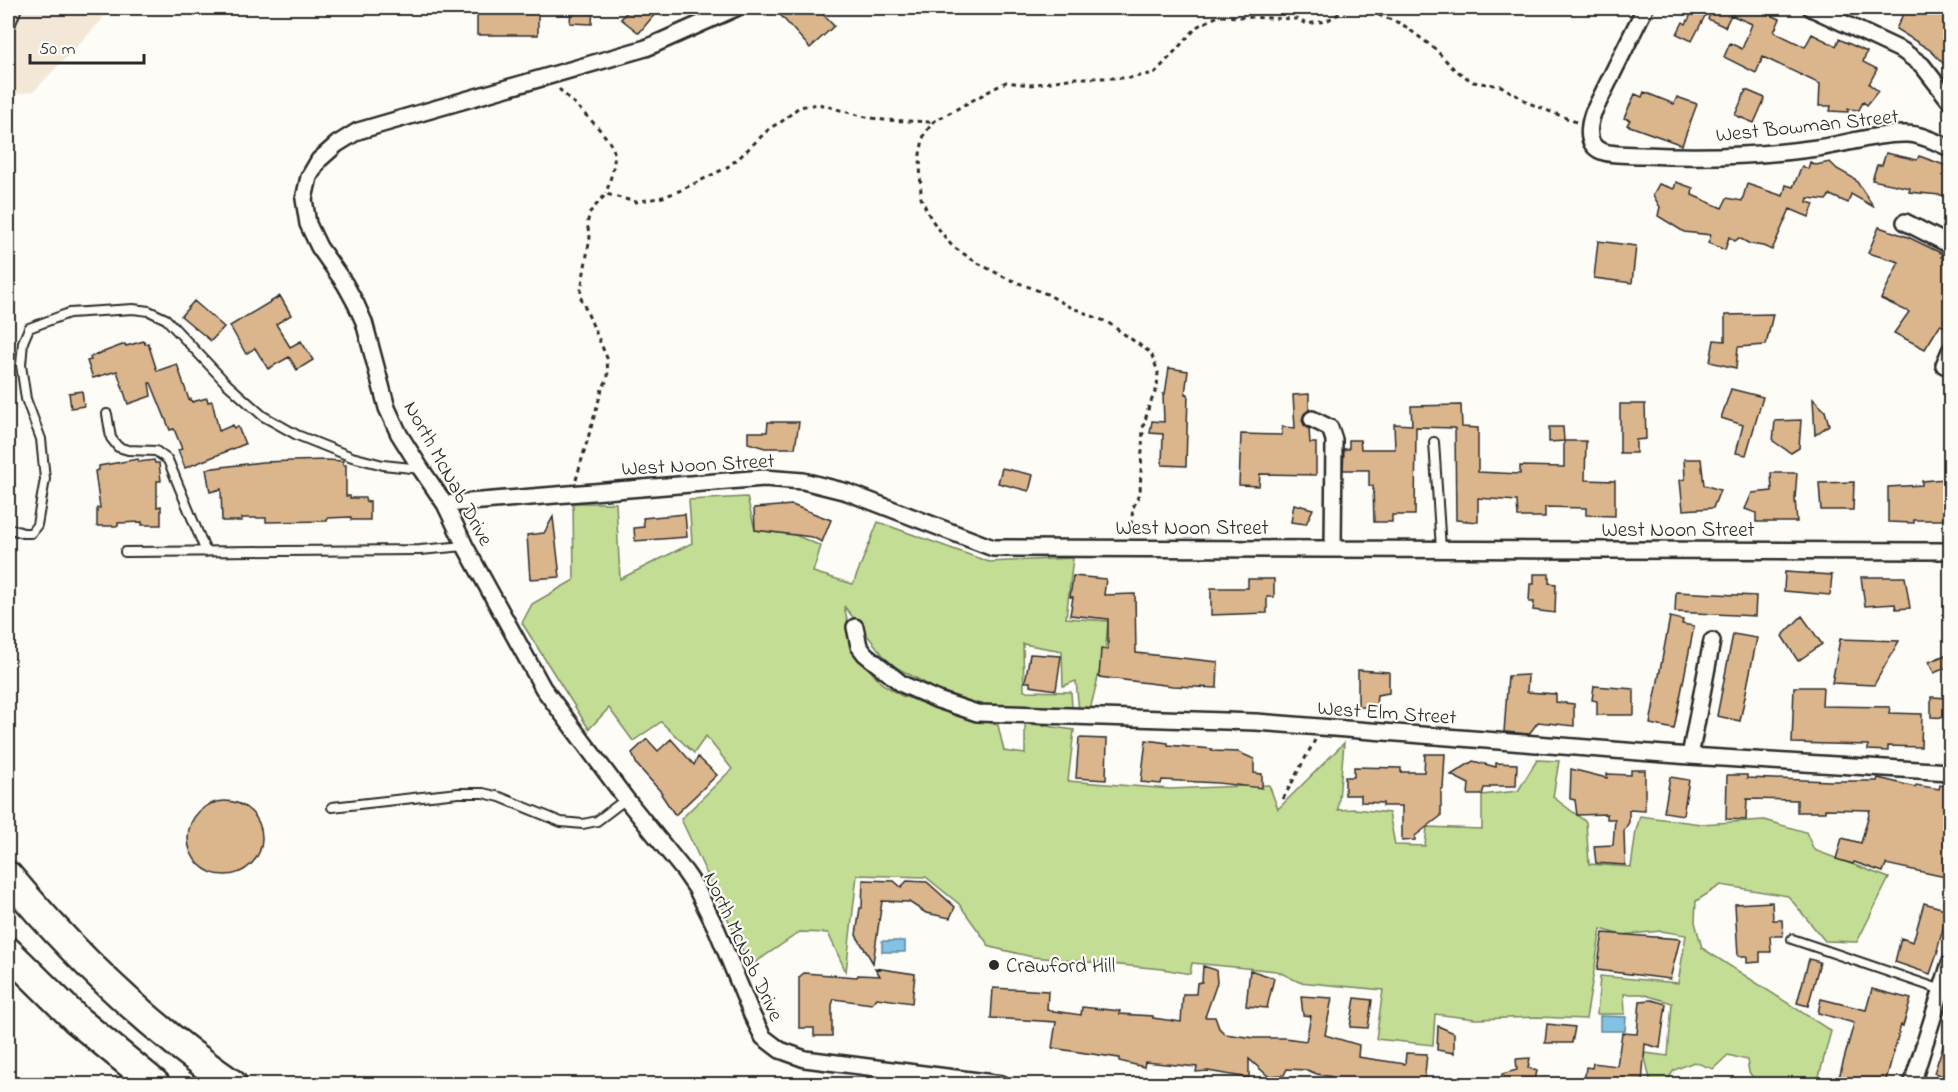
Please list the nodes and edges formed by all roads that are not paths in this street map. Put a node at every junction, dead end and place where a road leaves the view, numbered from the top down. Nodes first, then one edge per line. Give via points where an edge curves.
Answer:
1 (17, 8) edge
2 (736, 8) edge
3 (1645, 8) edge
4 (1811, 8) edge
5 (8, 31) edge
6 (1950, 101) edge
7 (1950, 148) edge
8 (1905, 222) dead end
9 (1950, 245) edge
10 (107, 414) dead end
11 (1312, 418) dead end
12 (1434, 442) dead end
13 (421, 470) junction
14 (445, 504) junction
15 (8, 528) edge
16 (465, 546) junction
17 (1334, 549) junction
18 (1441, 549) junction
19 (1950, 551) edge
20 (125, 552) dead end
21 (206, 552) junction
22 (855, 627) dead end
23 (1712, 641) dead end
24 (1690, 756) junction
25 (1950, 772) edge
26 (626, 799) junction
27 (332, 807) dead end
28 (8, 876) edge
29 (1792, 939) dead end
30 (8, 952) edge
31 (1950, 963) edge
32 (1946, 991) edge
33 (155, 1084) edge
34 (232, 1084) edge
35 (1002, 1084) edge
36 (1912, 1084) edge

1 - 5 lane
2 - 13 street, North McNab Drive via 646,48 358,131 319,160 309,177 304,199 309,224 319,247 356,304 387,408
3 - 7 street, West Bowman Street via 1591,120 1591,141 1598,150 1714,157 1816,148 1909,134
4 - 6 street via 1903,51 1922,65
8 - 9 street
10 - 21 lane via 111,438 118,447 156,451 168,460
11 - 17 street via 1330,428 1334,440
12 - 18 lane
13 - 14 street, North McNab Drive
13 - 15 lane via 352,457 297,435 263,416 166,319 149,311 69,314 29,328 23,342 21,365 26,399 41,439 45,479 37,525 31,533
14 - 16 street, North McNab Drive
14 - 17 street, West Noon Street via 764,478 803,481 847,492 993,548
16 - 21 lane
16 - 26 street, North McNab Drive via 543,688
17 - 18 street, West Noon Street
18 - 19 street, West Noon Street
20 - 21 lane
22 - 24 street, West Elm Street via 864,654 902,684 977,713 1256,722
23 - 24 street
24 - 25 street, West Elm Street
26 - 27 lane via 597,821 583,824 561,822 483,793
26 - 35 street, North McNab Drive via 700,896 752,1015 764,1037 780,1050 839,1065
28 - 34 highway via 111,986 191,1056
29 - 32 lane
30 - 33 highway via 77,1020
31 - 32 street
32 - 36 street

